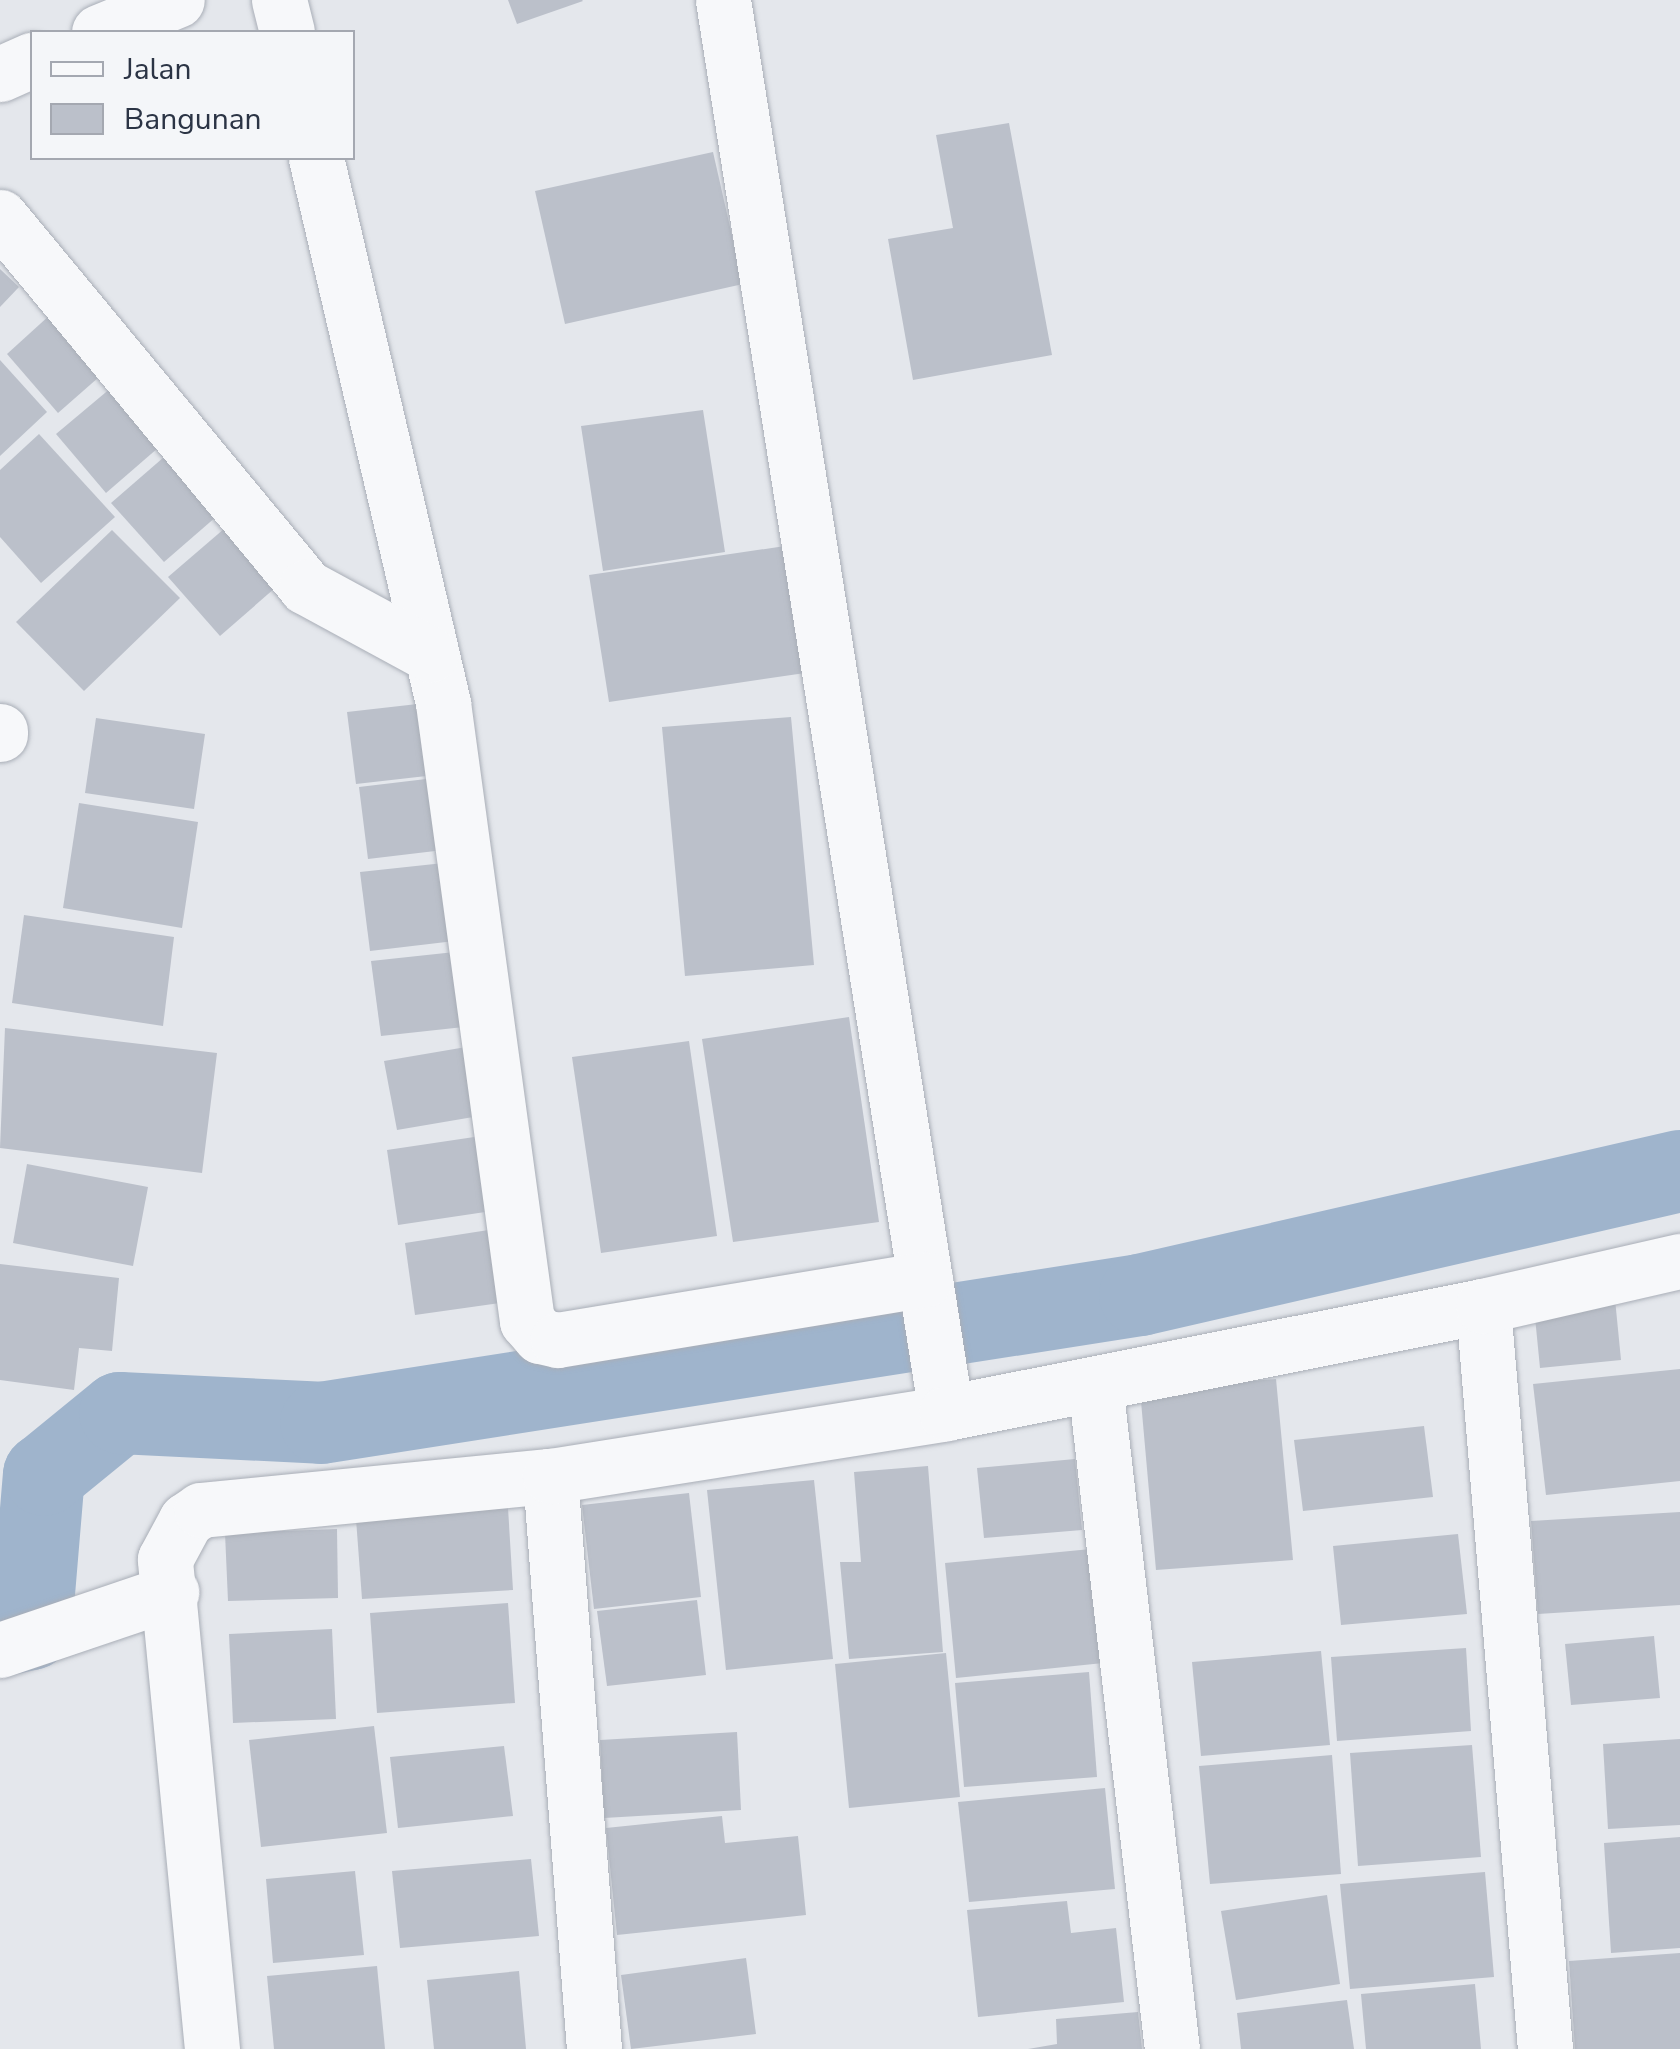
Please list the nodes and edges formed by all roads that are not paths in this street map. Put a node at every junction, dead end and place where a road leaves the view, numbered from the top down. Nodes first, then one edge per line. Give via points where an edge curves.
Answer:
1 (177, 0) edge
2 (280, 0) edge
3 (724, 0) edge
4 (104, 30) edge
5 (287, 30) edge
6 (30, 61) edge
7 (0, 74) edge
8 (316, 160) edge
9 (0, 217) edge
10 (431, 655) junction
11 (1680, 1260) edge
12 (926, 1291) junction
13 (1482, 1306) junction
14 (1095, 1385) junction
15 (946, 1413) junction
16 (550, 1476) junction
17 (171, 1592) junction
18 (0, 1650) edge
19 (212, 2049) edge
20 (594, 2049) edge
21 (1172, 2049) edge
22 (1546, 2049) edge

1 - 4 street
2 - 5 street
3 - 12 street
6 - 7 street
8 - 10 street
9 - 10 street via 306,587
10 - 12 street via 485,989 526,1321 540,1336 558,1340
11 - 13 street
12 - 15 street
13 - 14 street
13 - 22 street
14 - 15 street
14 - 21 street
15 - 16 street
16 - 17 street via 201,1510 186,1520 165,1558
16 - 20 street
17 - 18 street
17 - 19 street

